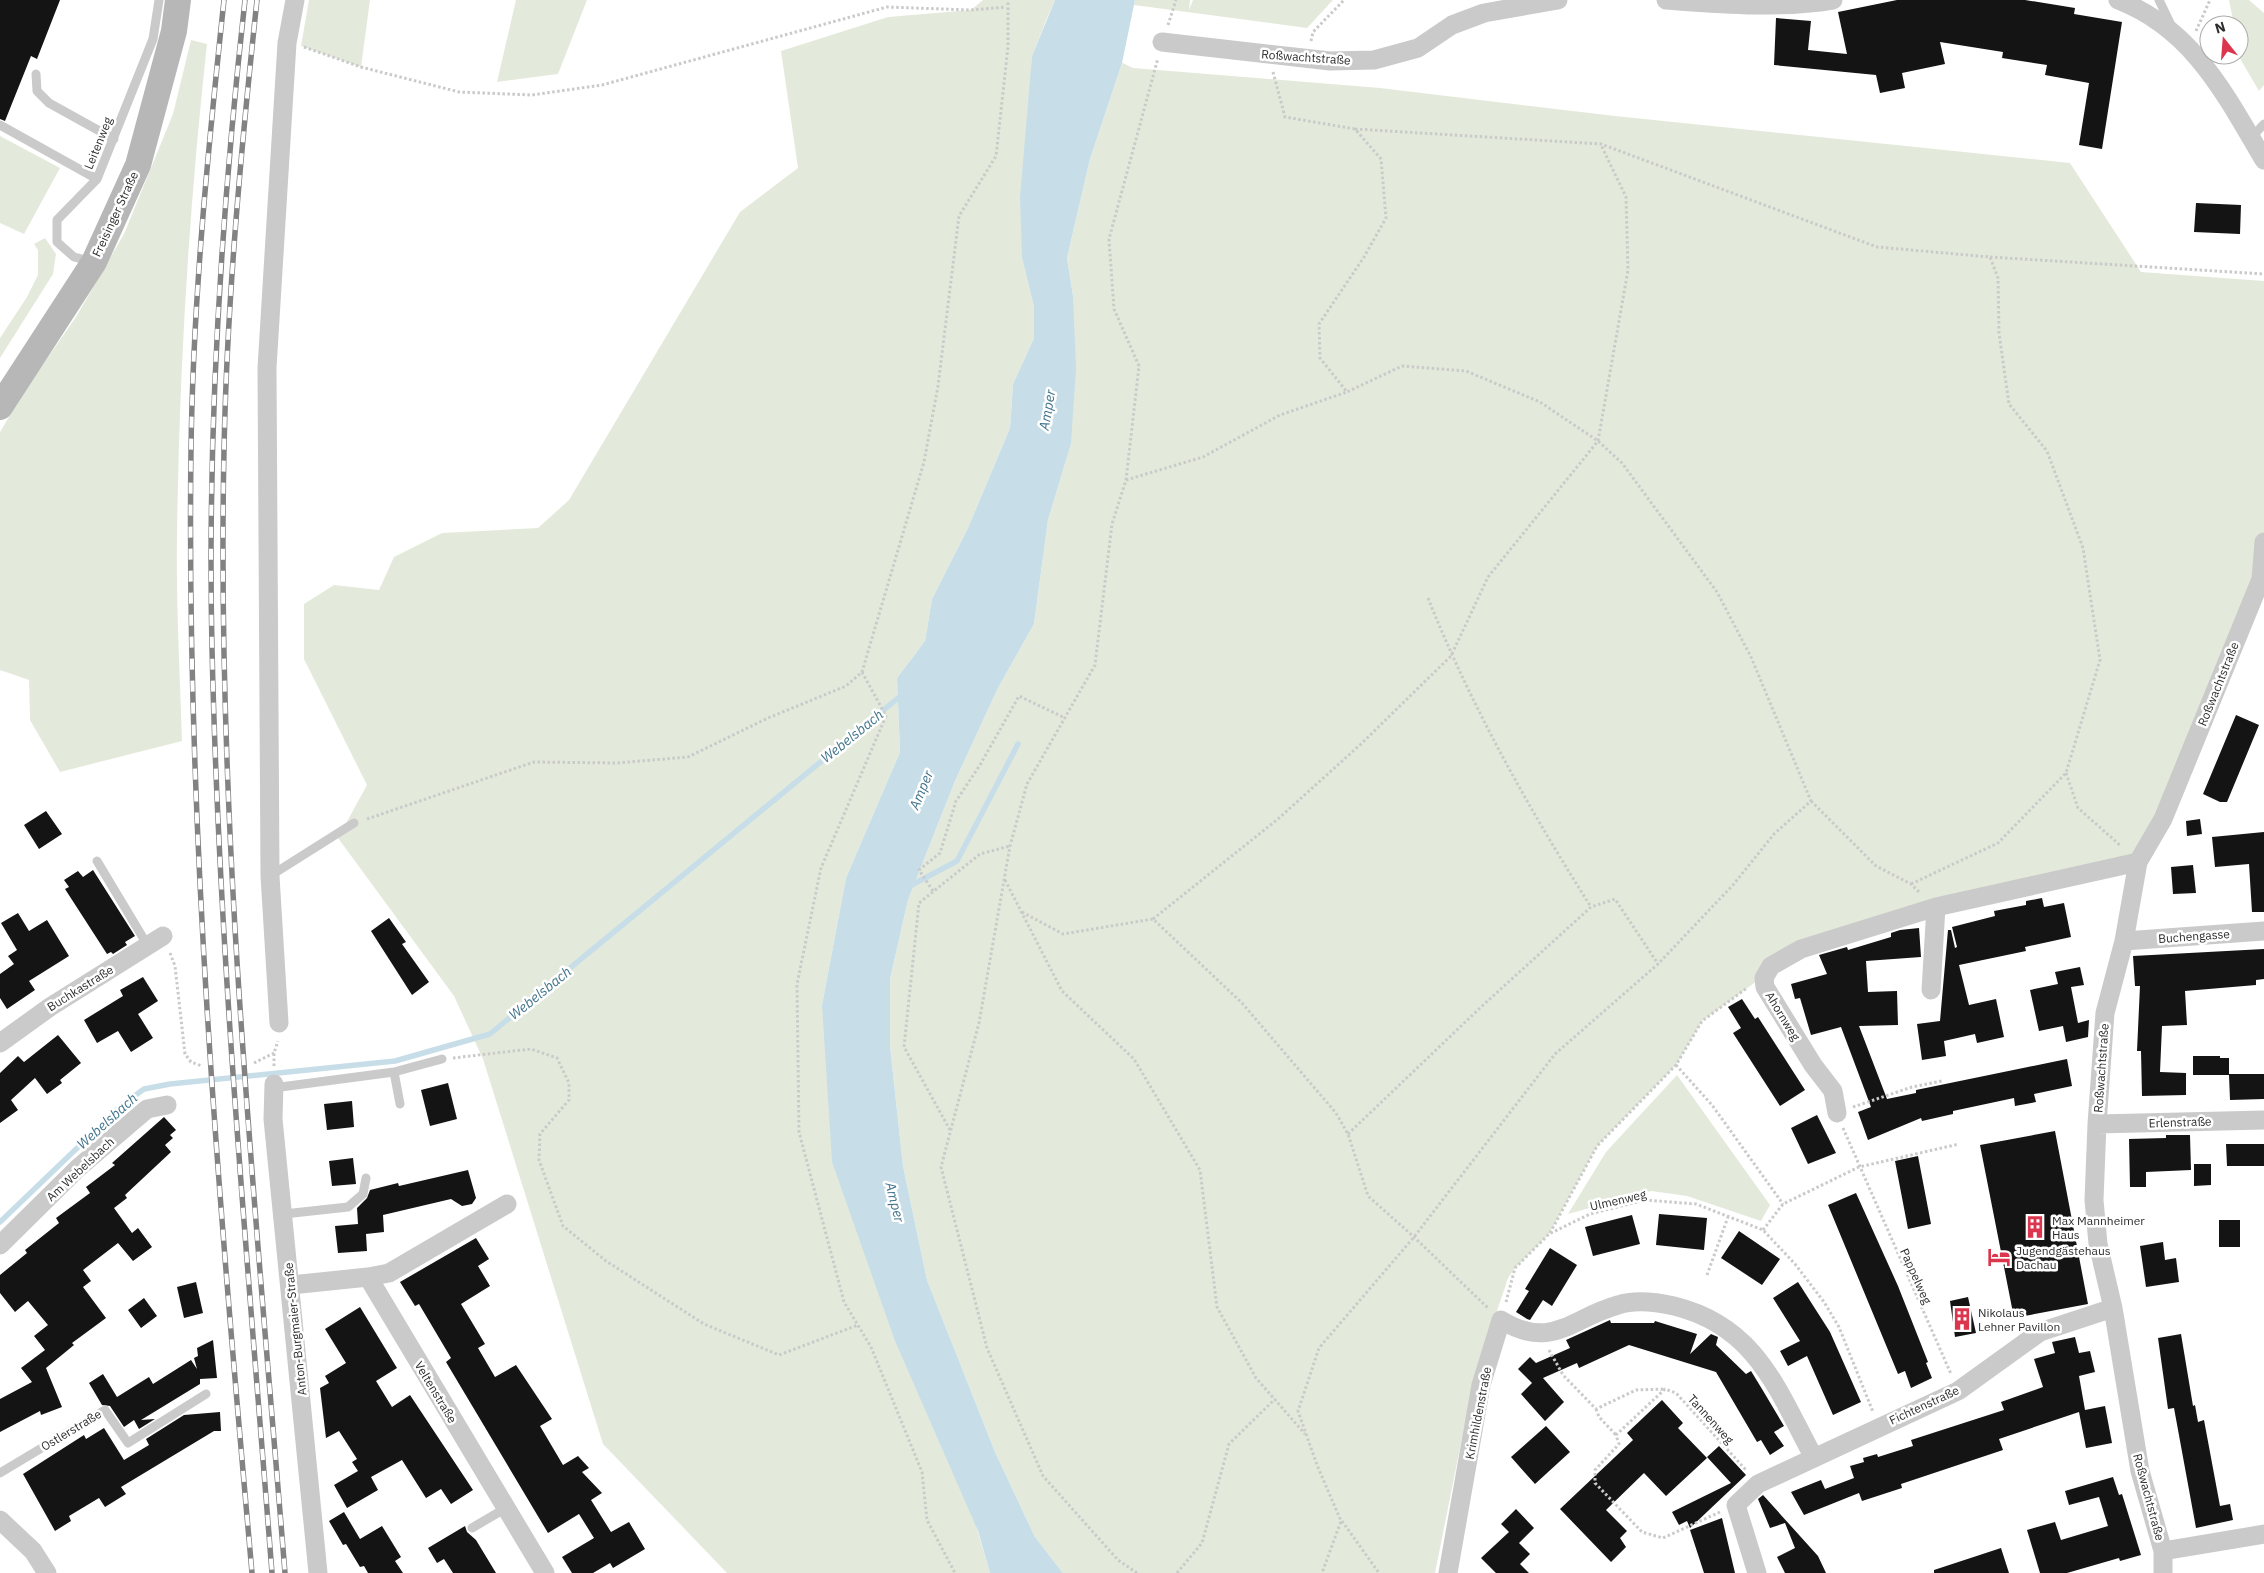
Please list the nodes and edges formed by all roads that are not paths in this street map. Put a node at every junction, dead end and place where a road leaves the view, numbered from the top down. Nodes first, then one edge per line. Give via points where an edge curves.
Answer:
1 (159, 0) edge
2 (178, 0) edge
3 (295, 0) edge
4 (1558, 0) edge
5 (1666, 0) edge
6 (1833, 0) edge
7 (2118, 0) edge
8 (2160, 0) edge
9 (2173, 30) junction
10 (1162, 42) road end
11 (36, 74) dead end
12 (2264, 124) edge
13 (0, 125) edge
14 (2251, 138) junction
15 (114, 139) junction
16 (2264, 160) edge
17 (97, 178) junction
18 (94, 262) junction
19 (0, 407) edge
20 (2264, 542) edge
21 (2261, 585) edge
22 (354, 823) road end
23 (96, 861) dead end
24 (2138, 862) junction
25 (270, 876) junction
26 (1936, 907) junction
27 (2264, 931) edge
28 (155, 941) joint
29 (2124, 941) junction
30 (1931, 990) dead end
31 (279, 1023) dead end
32 (0, 1043) edge
33 (442, 1059) road end
34 (394, 1072) junction
35 (274, 1086) joint
36 (400, 1104) dead end
37 (167, 1105) dead end
38 (1837, 1113) road end
39 (2264, 1120) edge
40 (2096, 1124) junction
41 (366, 1178) dead end
42 (506, 1204) dead end
43 (284, 1214) junction
44 (0, 1245) edge
45 (368, 1277) junction
46 (291, 1285) junction
47 (2112, 1308) junction
48 (206, 1394) dead end
49 (1813, 1456) junction
50 (0, 1473) edge
51 (506, 1508) junction
52 (0, 1520) edge
53 (472, 1528) dead end
54 (2264, 1534) edge
55 (2163, 1550) junction
56 (47, 1573) edge
57 (318, 1573) edge
58 (545, 1573) edge
59 (1448, 1573) edge
60 (1758, 1573) edge
61 (2162, 1573) edge

1 - 15 lane, Leitenweg via 154,39
2 - 18 main road, Freisinger Straße via 174,31 138,164
3 - 25 street via 287,43 267,368
4 - 10 street, Roßwachtstraße via 1484,12 1452,25 1418,48 1374,60 1311,59
5 - 6 street via 1738,5 1810,4
7 - 9 street via 2149,13
8 - 9 lane
9 - 14 street via 2218,82
11 - 15 lane via 36,91 50,103
12 - 14 lane
13 - 17 lane
14 - 16 street
15 - 17 lane, Leitenweg
17 - 18 lane, Leitenweg via 56,220 57,242 74,257
18 - 19 main road, Freisinger Straße
20 - 21 street, Roßwachtstraße
21 - 24 street, Roßwachtstraße via 2164,818
22 - 25 lane
23 - 28 lane
24 - 26 street, Ahornweg
24 - 29 street, Roßwachtstraße
25 - 31 street
26 - 30 street
26 - 38 street, Ahornweg via 1801,949 1771,966 1764,978 1765,987 1813,1066 1833,1090
27 - 29 street, Buchengasse
28 - 32 street, Buchkastraße via 50,1007
29 - 40 street, Roßwachtstraße via 2105,1013
33 - 34 lane
34 - 35 lane
34 - 36 lane
35 - 43 street, Anton-Burgmaier-Straße via 274,1119
37 - 44 street, Am Webelsbach via 147,1109 78,1168
39 - 40 street, Erlenstraße
40 - 47 street, Roßwachtstraße via 2094,1200 2098,1244
41 - 43 lane via 363,1194 348,1207
42 - 45 street via 389,1273
43 - 46 street, Anton-Burgmaier-Straße
45 - 46 street
45 - 51 street, Veltenstraße
46 - 57 street, Anton-Burgmaier-Straße
47 - 49 street, Fichtenstraße via 2040,1332 1958,1391
47 - 55 street, Roßwachtstraße via 2140,1472
48 - 50 lane, Ostlerstraße via 128,1443 105,1410
49 - 59 street, Krimhildenstraße via 1773,1380 1758,1359 1732,1332 1694,1311 1637,1301 1618,1305 1570,1327 1545,1334 1516,1329 1501,1320 1481,1385
49 - 60 street, Fichtenstraße via 1758,1484 1736,1505
51 - 53 lane
51 - 58 street, Veltenstraße
52 - 56 street via 33,1552
54 - 55 street
55 - 61 street, Roßwachtstraße

